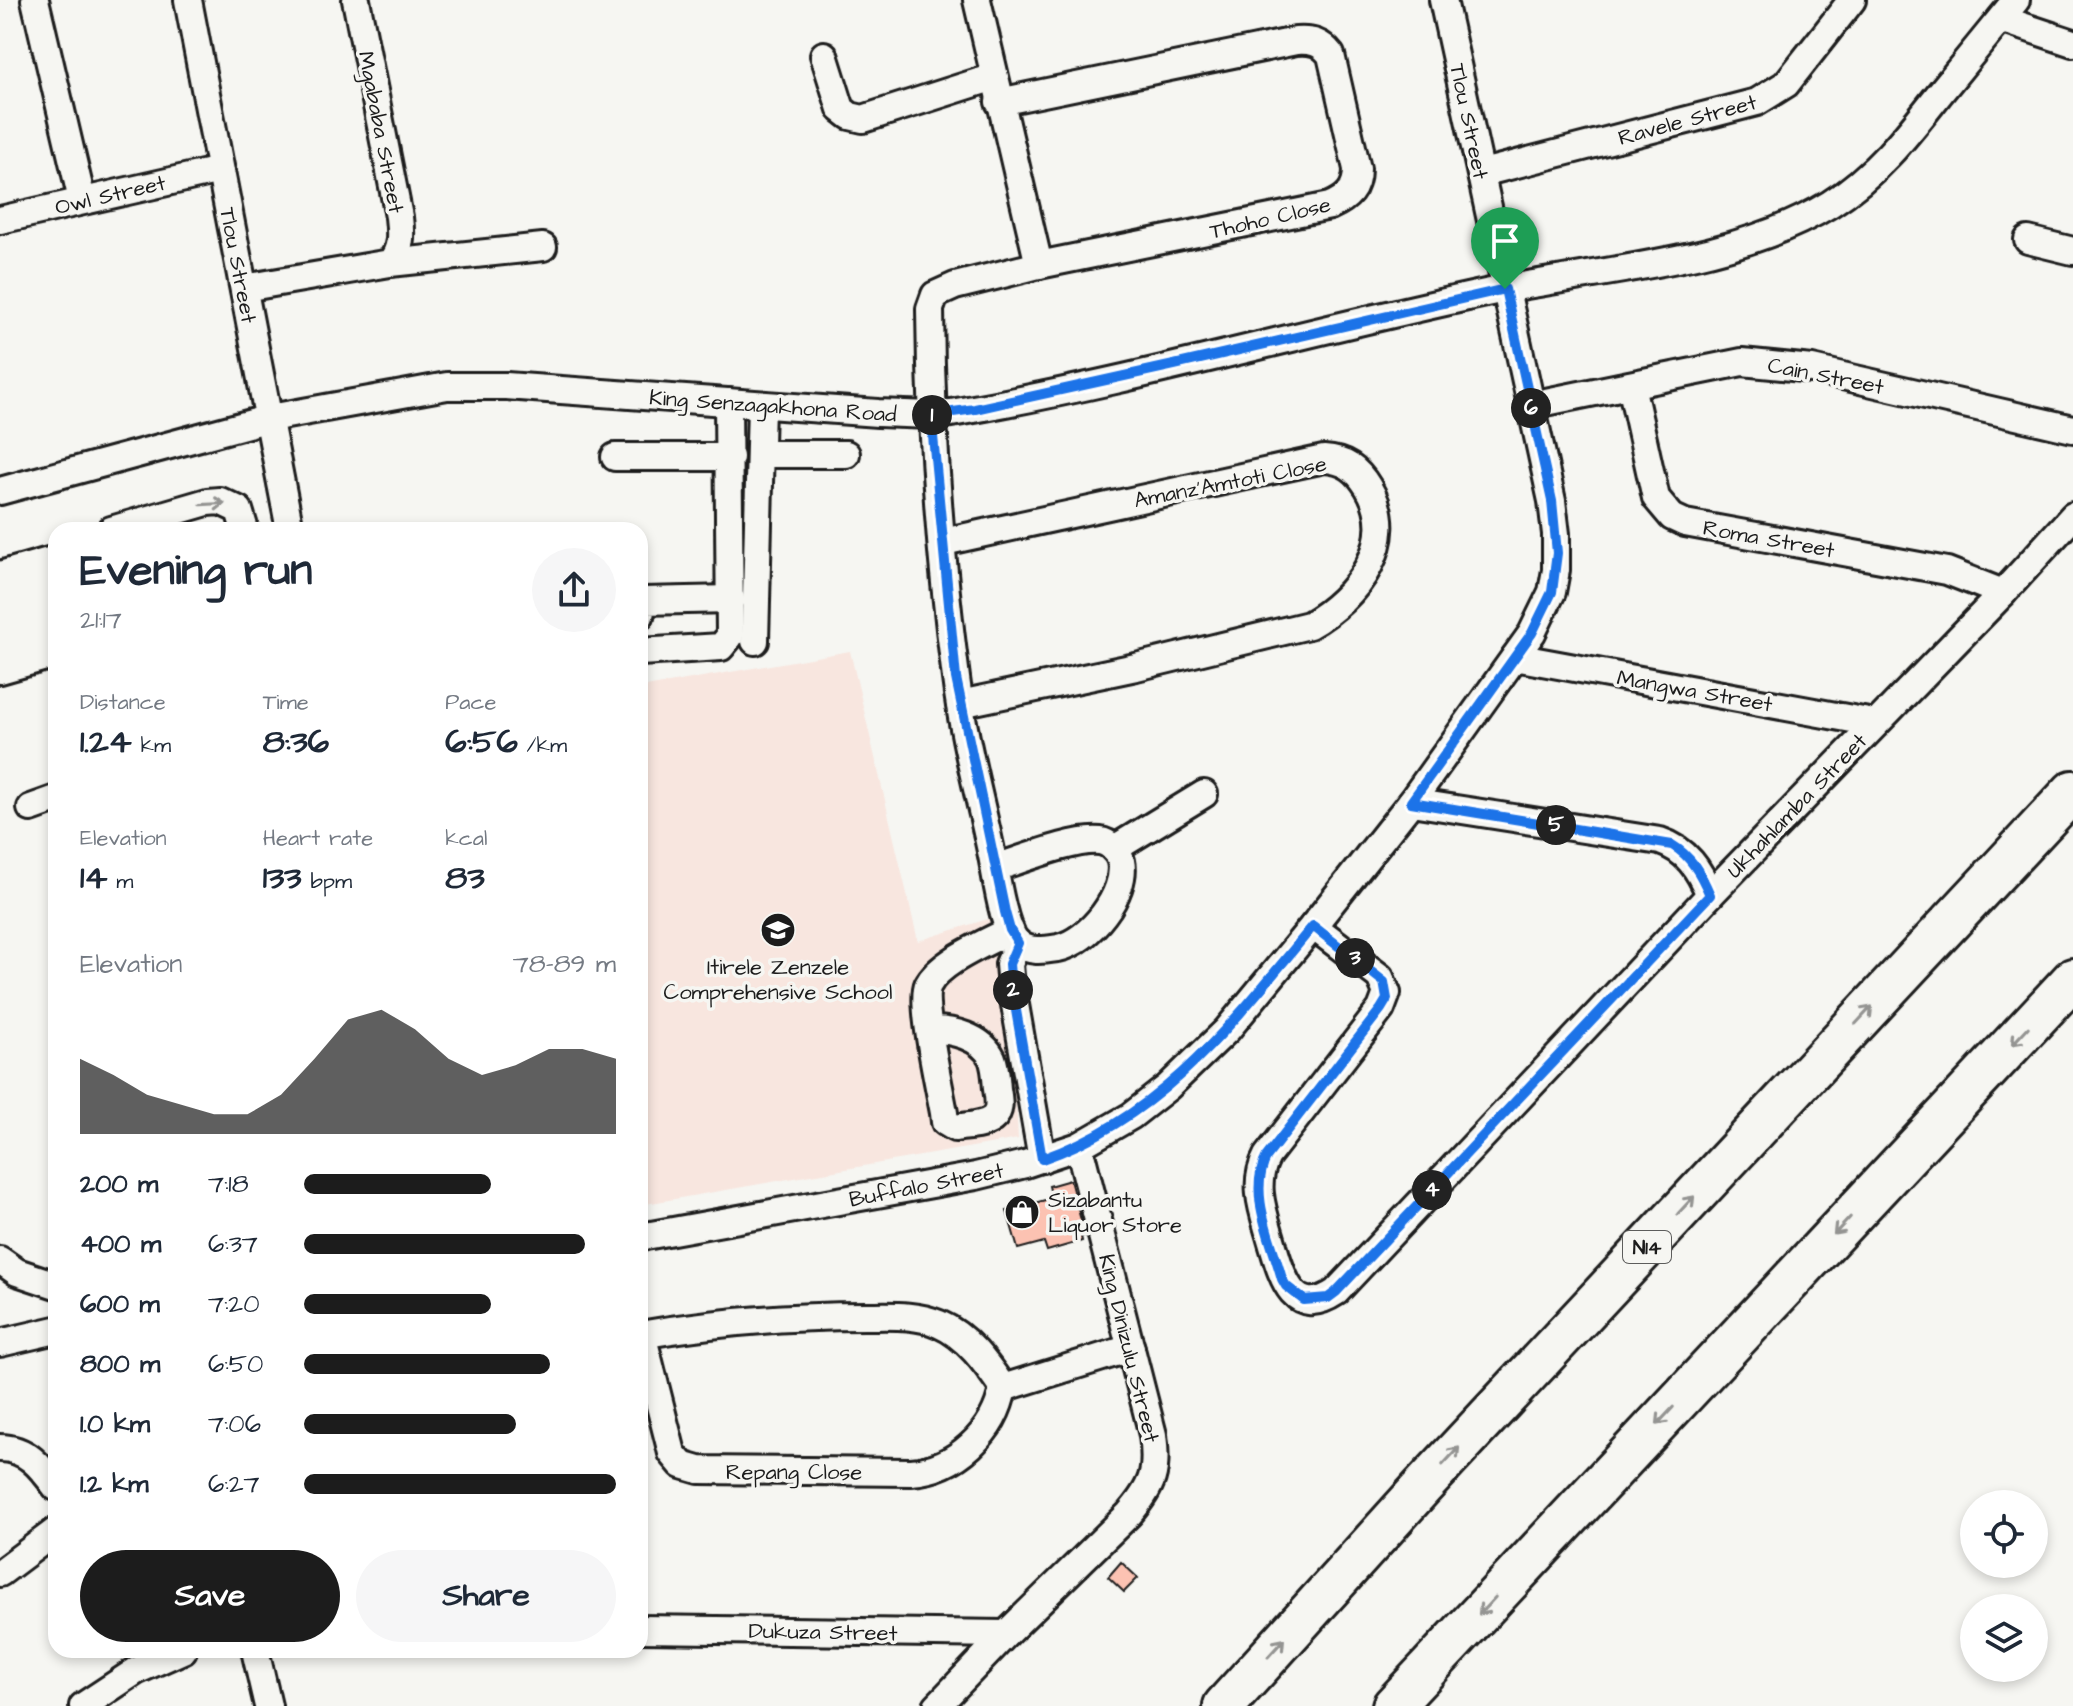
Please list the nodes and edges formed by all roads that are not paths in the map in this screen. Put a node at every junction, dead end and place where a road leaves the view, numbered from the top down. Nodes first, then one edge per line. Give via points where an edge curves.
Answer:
1 (35, 0) edge
2 (188, 0) edge
3 (356, 0) edge
4 (977, 0) edge
5 (1443, 0) edge
6 (1852, 0) edge
7 (2009, 9) edge
8 (2073, 43) edge
9 (824, 55) dead end
10 (997, 90) junction
11 (220, 170) junction
12 (1482, 173) junction
13 (82, 200) junction
14 (0, 220) edge
15 (2028, 240) dead end
16 (543, 247) dead end
17 (2073, 251) edge
18 (390, 263) junction
19 (1039, 265) junction
20 (244, 288) junction
21 (1505, 289) junction
22 (1631, 385) junction
23 (728, 402) junction
24 (761, 405) junction
25 (1531, 405) junction
26 (931, 415) junction
27 (270, 418) junction
28 (2073, 429) edge
29 (760, 454) junction
30 (846, 454) dead end
31 (615, 457) dead end
32 (730, 457) junction
33 (0, 491) edge
34 (2073, 516) edge
35 (138, 522) edge
36 (243, 522) edge
37 (289, 522) edge
38 (943, 542) junction
39 (48, 548) edge
40 (48, 561) edge
41 (0, 562) edge
42 (48, 573) edge
43 (0, 575) edge
44 (48, 583) edge
45 (0, 587) edge
46 (2003, 593) junction
47 (48, 596) edge
48 (0, 597) edge
49 (731, 599) junction
50 (648, 601) edge
51 (48, 608) edge
52 (0, 610) edge
53 (48, 620) edge
54 (0, 622) edge
55 (48, 632) edge
56 (0, 634) edge
57 (755, 641) dead end
58 (48, 644) edge
59 (0, 646) edge
60 (648, 652) edge
61 (48, 656) edge
62 (1515, 657) junction
63 (0, 658) edge
64 (0, 670) edge
65 (960, 704) junction
66 (1874, 723) junction
67 (2073, 791) edge
68 (1204, 794) dead end
69 (48, 802) edge
70 (1411, 802) junction
71 (31, 808) dead end
72 (1114, 849) junction
73 (995, 868) junction
74 (1710, 895) junction
75 (1313, 926) junction
76 (1014, 937) junction
77 (2073, 979) edge
78 (931, 1030) dead end
79 (1079, 1146) junction
80 (1042, 1159) junction
81 (648, 1236) edge
82 (0, 1260) edge
83 (48, 1282) edge
84 (48, 1332) edge
85 (648, 1333) edge
86 (0, 1343) edge
87 (1131, 1348) junction
88 (648, 1361) edge
89 (1003, 1388) junction
90 (0, 1448) edge
91 (48, 1477) edge
92 (48, 1537) edge
93 (0, 1573) edge
94 (648, 1629) edge
95 (1006, 1634) junction
96 (165, 1658) edge
97 (257, 1658) edge
98 (83, 1706) edge
99 (268, 1706) edge
100 (937, 1706) edge
101 (1224, 1706) edge
102 (1393, 1706) edge

1 - 13 street
2 - 11 street, Tlou Street
3 - 18 street, Mgababa Street via 399,217 400,244
4 - 10 street
5 - 12 street, Tlou Street
6 - 12 street, Ravele Street via 1786,84 1757,102
7 - 8 street
7 - 21 street, King Senzagakhona Road via 1891,155 1813,214 1755,238 1694,253
9 - 10 street via 841,109 863,119
10 - 19 street
10 - 19 street, Thoho Close via 1312,40 1324,46 1336,69 1357,169 1357,182 1342,201
11 - 13 street, Owl Street
11 - 20 street, Tlou Street
12 - 21 street, Tlou Street
13 - 14 street, Owl Street
15 - 17 street
16 - 18 street
18 - 20 street
19 - 26 street via 935,295 930,309
20 - 27 street, Tlou Street
21 - 25 street, Buffalo Street
21 - 26 street, King Senzagakhona Road
22 - 25 street, Cain Street
22 - 28 street, Cain Street via 1730,363 1786,365
22 - 46 street, Roma Street via 1656,498 1672,517 1947,571
23 - 24 street, King Senzagakhona Road
23 - 27 street, King Senzagakhona Road via 465,385
23 - 32 street
24 - 26 street, King Senzagakhona Road
24 - 29 street
25 - 62 street, Buffalo Street via 1552,501 1557,553 1552,592
26 - 38 street
27 - 33 street, King Senzagakhona Road
27 - 37 street, Tlou Street
29 - 30 street
29 - 57 street
31 - 32 street
32 - 49 street
34 - 46 street, Ukhahlamba Street
35 -> 36 street via 220,501 239,510
38 - 65 street
38 - 65 street, Amanz'Amtoti Close via 1324,459 1339,460 1361,475 1377,515 1377,551 1365,575 1347,598 1309,625
39 - 41 street
40 - 43 street
42 - 45 street
44 - 48 street
46 - 66 street, Ukhahlamba Street
47 - 52 street
49 - 50 street
49 - 60 street via 730,636 721,647
51 - 54 street
53 - 56 street
55 - 59 street
58 - 63 street
61 - 64 street
62 - 66 street, Mangwa Street
62 - 70 street, Buffalo Street
65 - 73 street
66 - 74 street, Ukhahlamba Street
101 -> 67 highway, N14
68 - 72 street
69 - 71 street
70 - 74 street via 1672,845 1697,869
70 - 75 street, Buffalo Street
72 - 73 street via 1103,841 1086,842
72 - 76 street via 1122,873 1118,890 1086,933 1069,946 1048,950 1031,950
73 - 76 street
74 - 75 street, Ukhahlamba Street via 1336,1292 1310,1301 1293,1293 1282,1279 1259,1197 1260,1168 1387,999 1380,977
75 - 79 street, Buffalo Street via 1192,1065 1131,1116
76 - 78 street via 944,967 929,984 926,997
76 - 80 street via 1010,976
77 -> 102 highway
79 - 80 street, Buffalo Street
79 - 87 street, King Dinizulu Street
80 - 81 street, Buffalo Street via 976,1176
82 - 83 street
84 - 86 street
85 - 89 street, Repang Close via 787,1318 921,1319 963,1339
87 - 89 street
87 - 95 street, King Dinizulu Street via 1153,1435 1153,1480 1129,1514
88 - 89 street, Repang Close via 672,1453 682,1465 699,1470 937,1469 988,1425
90 - 91 street via 33,1458
92 - 93 street
94 - 95 street, Dukuza Street
95 - 100 street, King Dinizulu Street
96 - 98 street
97 - 99 street

